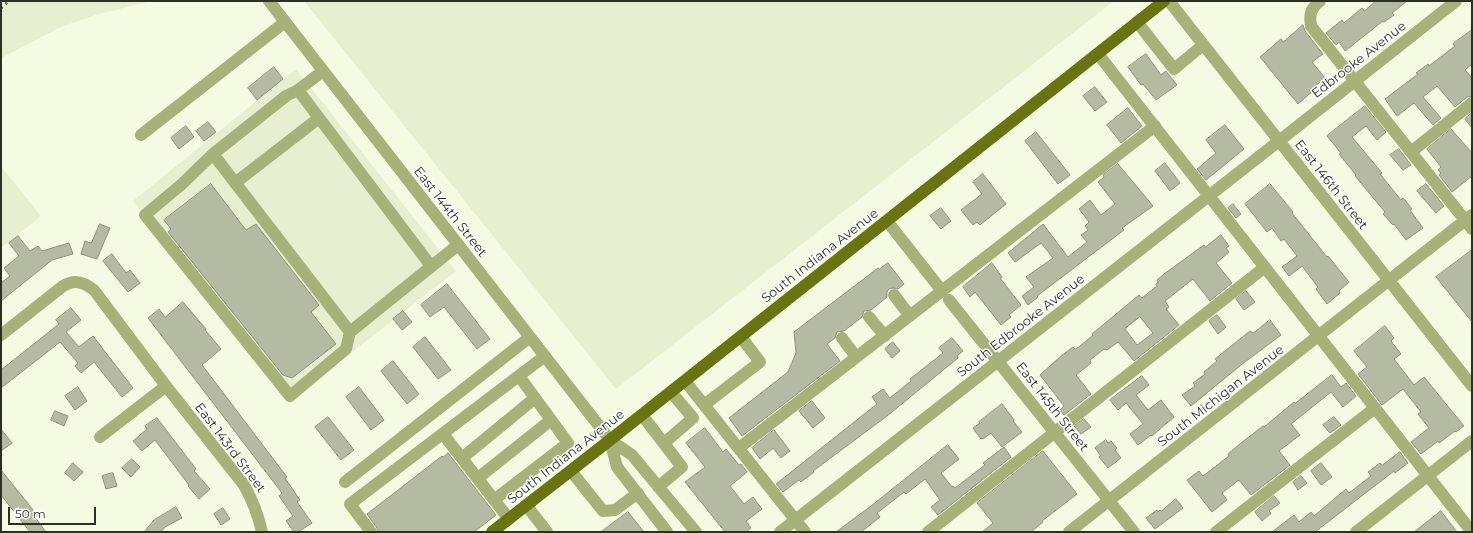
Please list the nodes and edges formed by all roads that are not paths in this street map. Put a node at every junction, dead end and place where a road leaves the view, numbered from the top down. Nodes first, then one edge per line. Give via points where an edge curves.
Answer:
1 (268, 1) edge
2 (1164, 1) edge
3 (1169, 1) edge
4 (1320, 1) edge
5 (1456, 1) edge
6 (285, 22) junction
7 (1137, 22) junction
8 (1204, 45) junction
9 (1098, 54) junction
10 (323, 71) junction
11 (1355, 81) junction
12 (298, 90) junction
13 (1472, 103) edge
14 (319, 118) junction
15 (1154, 126) junction
16 (141, 135) dead end
17 (1279, 141) junction
18 (1411, 152) junction
19 (213, 154) junction
20 (234, 183) junction
21 (1209, 196) junction
22 (887, 221) junction
23 (1470, 222) edge
24 (458, 245) junction
25 (432, 266) junction
26 (1265, 267) junction
27 (1389, 281) junction
28 (894, 295) dead end
29 (946, 296) junction
30 (910, 316) junction
31 (869, 317) dead end
32 (350, 332) junction
33 (1, 335) edge
34 (741, 336) junction
35 (885, 336) junction
36 (1319, 336) junction
37 (530, 337) junction
38 (842, 338) dead end
39 (545, 356) junction
40 (856, 358) junction
41 (998, 361) junction
42 (518, 376) junction
43 (685, 381) junction
44 (166, 386) junction
45 (1472, 386) edge
46 (671, 392) junction
47 (535, 398) junction
48 (704, 405) junction
49 (1374, 408) junction
50 (642, 415) junction
51 (551, 420) junction
52 (1054, 432) junction
53 (443, 434) junction
54 (100, 437) dead end
55 (610, 440) junction
56 (1472, 441) edge
57 (664, 443) junction
58 (739, 448) junction
59 (462, 458) junction
60 (571, 471) junction
61 (1428, 476) junction
62 (478, 478) junction
63 (345, 482) dead end
64 (658, 487) junction
65 (638, 494) junction
66 (494, 500) junction
67 (1109, 501) junction
68 (526, 505) junction
69 (509, 519) junction
70 (795, 520) junction
71 (262, 532) edge
72 (371, 532) edge
73 (492, 532) edge
74 (547, 532) edge
75 (667, 532) edge
76 (696, 532) edge
77 (780, 532) edge
78 (805, 532) edge
79 (928, 532) edge
80 (1069, 532) edge
81 (1134, 532) edge
82 (1216, 532) edge
83 (1356, 532) edge
84 (1472, 532) edge

1 - 6 street, East 144th Street
2 - 7 main road, South Indiana Avenue
3 - 8 street, East 146th Street
4 - 11 street via 1312,7 1311,26
5 - 11 street, Edbrooke Avenue
6 - 10 street, East 144th Street
6 - 16 street
7 - 8 street via 1174,69
7 - 9 main road, South Indiana Avenue
8 - 17 street, East 146th Street
9 - 15 street
9 - 22 main road, South Indiana Avenue
10 - 12 street
10 - 24 street, East 144th Street
11 - 17 street, Edbrooke Avenue
11 - 18 street
12 - 14 street
12 - 19 street via 286,96
13 - 18 street
14 - 20 street
14 - 25 street
15 - 21 street
15 - 29 street
17 - 21 street, South Edbrooke Avenue
17 - 27 street, East 146th Street
18 - 23 street
19 - 20 street
19 - 32 street via 145,215 290,396 346,349
20 - 32 street
21 - 26 street
21 - 41 street, South Edbrooke Avenue
22 - 29 street, East 145th Street
22 - 34 main road, South Indiana Avenue
23 - 27 street, South Michigan Avenue
24 - 25 street
24 - 37 street, East 144th Street
25 - 32 street
26 - 36 street
26 - 52 street
27 - 36 street, South Michigan Avenue
27 - 45 street, East 146th Street
28 - 30 street
29 - 30 street
29 - 41 street, East 145th Street
30 - 35 street
31 - 35 street
33 - 44 street, East 143rd Street via 63,286 78,281 94,290
34 - 43 main road, South Indiana Avenue
34 - 48 street via 760,362
35 - 40 street
36 - 49 street
36 - 67 street, South Michigan Avenue
37 - 39 street, East 144th Street
37 - 63 street
38 - 40 street
39 - 42 street
39 - 55 street, East 144th Street
40 - 58 street
41 - 52 street, East 145th Street
41 - 70 street, South Edbrooke Avenue
42 - 47 street
42 - 53 street
43 - 46 main road, South Indiana Avenue
43 - 48 street
44 - 54 street
44 - 71 street, East 143rd Street via 244,485 258,513
46 - 50 main road, South Indiana Avenue
46 - 57 street via 693,418
47 - 51 street
47 - 59 street
48 - 58 street
49 - 61 street
49 - 82 street
50 - 55 main road, South Indiana Avenue
50 - 57 street
51 - 62 street
51 - 66 street via 568,443
52 - 67 street, East 145th Street
52 - 79 street
53 - 59 street
53 - 72 street via 350,504
55 - 60 main road, South Indiana Avenue
55 - 64 street, East 144th Street via 632,455
55 - 65 street, East 144th Street via 617,467
56 - 61 street
57 - 64 street via 682,467
58 - 70 street
59 - 62 street
60 - 65 street via 603,511 615,510
60 - 68 main road, South Indiana Avenue
61 - 83 street
61 - 84 street
62 - 66 street
64 - 76 street, East 144th Street
65 - 75 street, East 144th Street
66 - 69 street
67 - 80 street, South Michigan Avenue
67 - 81 street, East 145th Street
68 - 69 main road, South Indiana Avenue
68 - 74 street
69 - 73 main road, South Indiana Avenue
70 - 77 street, South Edbrooke Avenue
70 - 78 street

